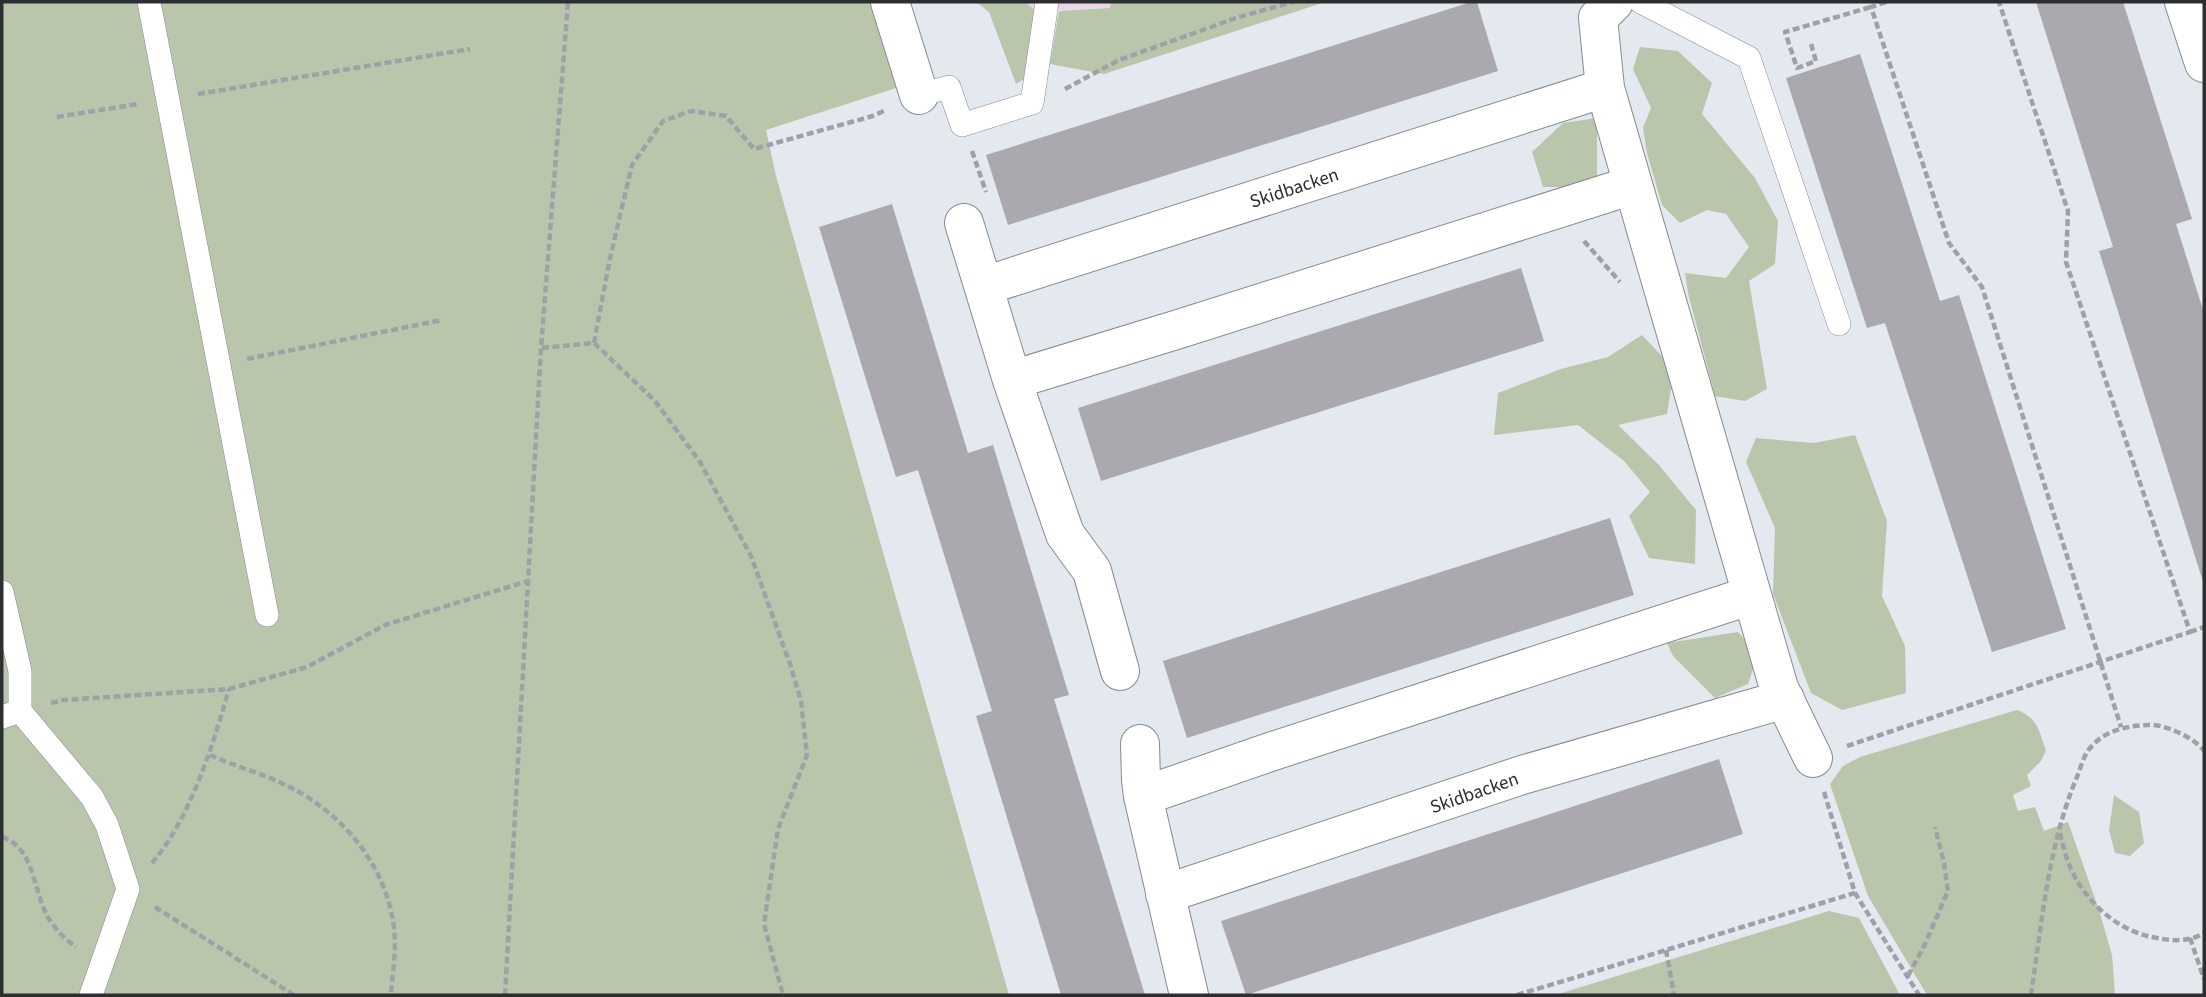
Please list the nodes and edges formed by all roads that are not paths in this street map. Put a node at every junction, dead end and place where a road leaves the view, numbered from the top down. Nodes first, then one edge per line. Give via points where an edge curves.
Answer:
1 (149, 2) edge
2 (890, 2) edge
3 (1047, 2) edge
4 (1614, 2) edge
5 (1641, 2) edge
6 (2184, 2) edge
7 (2204, 63) edge
8 (1605, 88) junction
9 (919, 96) joint
10 (1633, 185) junction
11 (977, 213) road end
12 (984, 286) junction
13 (1839, 324) dead end
14 (1012, 380) junction
15 (2, 592) edge
16 (1752, 595) junction
17 (267, 615) dead end
18 (1120, 671) dead end
19 (1785, 699) junction
20 (11, 714) edge
21 (1140, 744) dead end
22 (1813, 758) road end
23 (1143, 796) junction
24 (1166, 894) junction
25 (91, 995) edge
26 (1189, 995) edge

1 - 17 lane
2 - 9 street
3 - 9 lane via 1032,103 962,125 949,87
4 - 8 street via 1598,18
5 - 13 lane via 1749,58
6 - 7 street
8 - 10 street
8 - 12 street, Skidbacken
10 - 14 street
10 - 16 street
11 - 12 street
12 - 14 street
14 - 18 street via 1065,534 1093,571
15 - 20 lane via 20,671
16 - 19 street
16 - 23 street
19 - 22 street
19 - 24 street, Skidbacken via 1522,775
20 - 25 lane via 92,797 107,825 128,889
21 - 23 street
23 - 24 street
24 - 26 street

